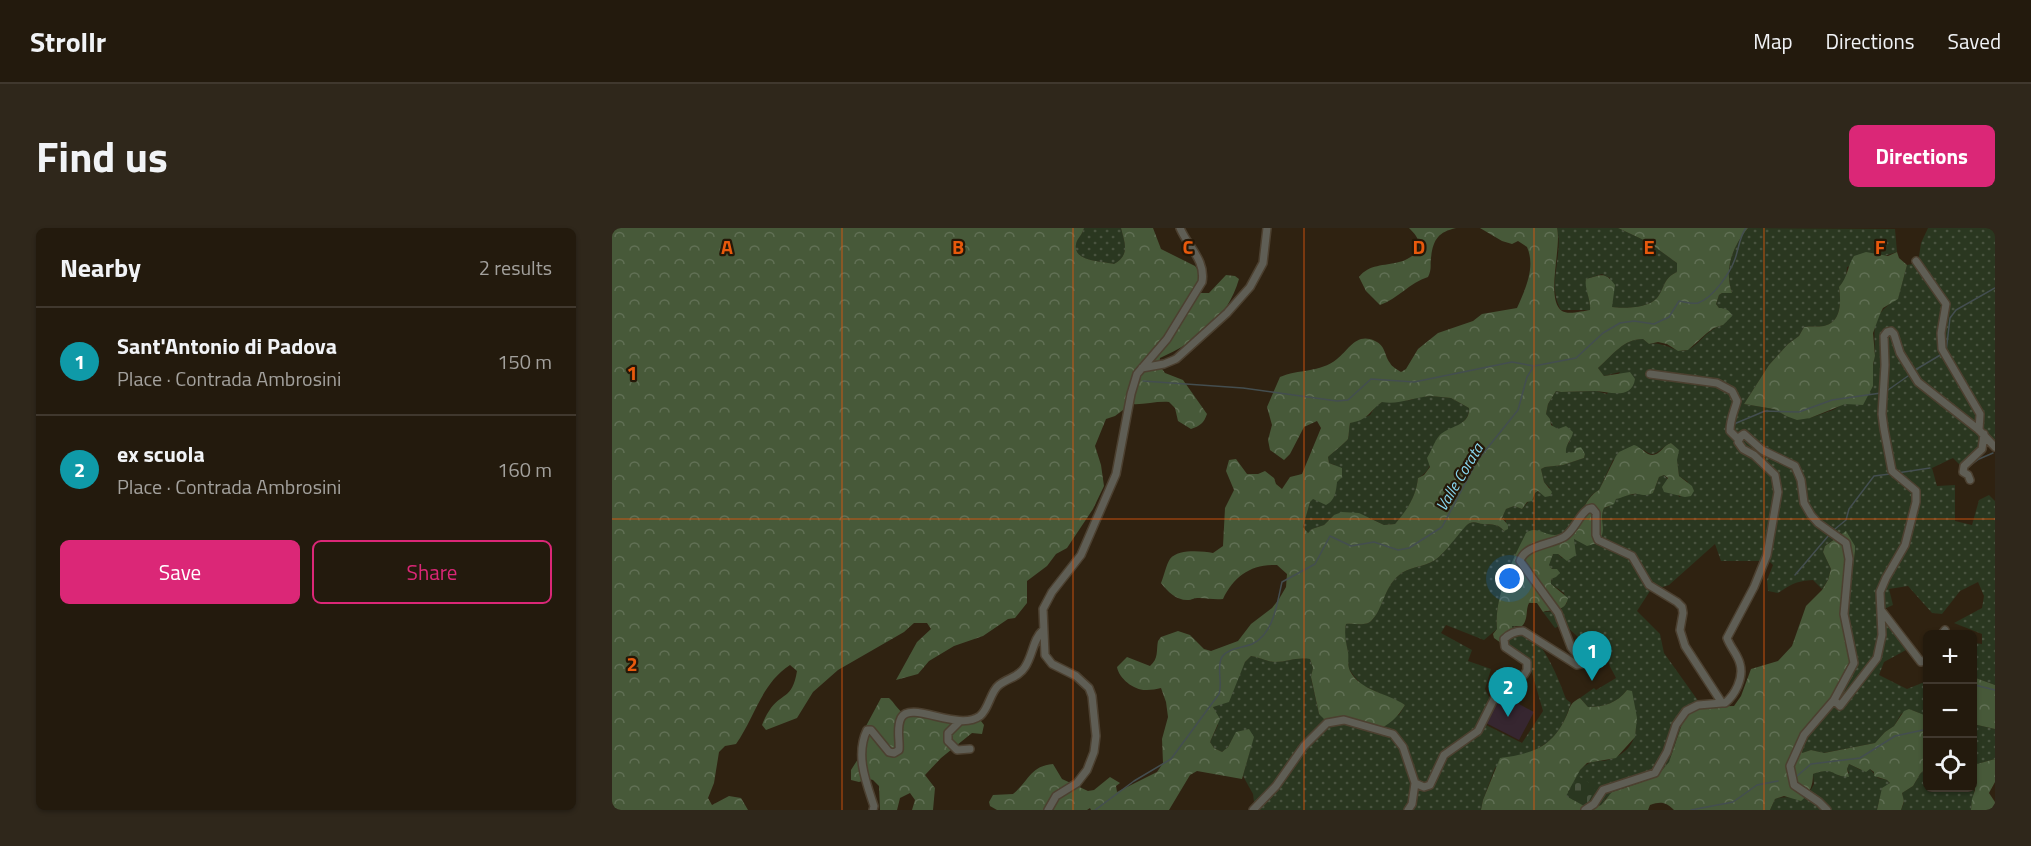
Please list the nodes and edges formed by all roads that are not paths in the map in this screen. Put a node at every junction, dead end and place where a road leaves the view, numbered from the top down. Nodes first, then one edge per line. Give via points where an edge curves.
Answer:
1 (1180, 228) edge
2 (1267, 228) edge
3 (1916, 261) dead end
4 (1142, 368) junction
5 (1650, 374) dead end
6 (1981, 432) junction
7 (1739, 437) junction
8 (1995, 447) edge
9 (1970, 480) dead end
10 (1881, 610) junction
11 (1043, 630) junction
12 (1923, 661) edge
13 (1834, 700) junction
14 (1722, 703) junction
15 (960, 721) junction
16 (970, 749) dead end
17 (1415, 783) junction
18 (873, 810) edge
19 (1048, 810) edge
20 (1253, 810) edge
21 (1408, 810) edge
22 (1585, 810) edge
23 (1827, 810) edge

1 - 4 street via 1200,261 1202,282 1167,339
2 - 4 street via 1263,263 1250,287 1227,313 1176,359
3 - 6 street via 1946,304 1942,349 1980,414
4 - 11 street via 1133,383 1116,474 1081,555 1045,604
5 - 7 street via 1717,383 1732,391 1737,401 1730,431
6 - 8 street
6 - 9 street via 1982,449 1964,466 1963,472
6 - 10 street via 1918,382 1900,353 1894,334 1886,333 1884,429 1892,471 1916,491 1916,502 1905,545 1880,592
7 - 13 street via 1744,434 1762,450 1795,466 1811,515 1846,543 1849,559 1844,614 1854,663
7 - 14 street via 1740,446 1775,475 1778,492 1767,555 1727,638 1740,665 1740,677 1731,698
10 - 12 street
10 - 13 street via 1882,635 1877,658 1840,706
11 - 15 street via 1037,635 1024,670 998,685 981,715
11 - 19 street via 1047,659 1089,688 1096,736 1087,770 1077,783 1056,796
13 - 23 street via 1804,735 1790,766 1794,785
14 - 17 street via 1685,646 1680,630 1682,607 1649,585 1632,556 1598,540 1596,513 1588,508 1566,536 1523,553 1520,561 1558,613 1581,664 1523,631 1508,635 1505,647 1527,662 1524,675 1496,694 1478,731 1444,755 1430,785
14 - 22 street via 1698,705 1686,711 1655,773 1603,790
15 - 16 street via 948,733 948,741 957,750
15 - 18 street via 906,713 899,722 899,750 894,753 889,753 867,730 861,752
17 - 20 street via 1403,747 1393,734 1344,720 1327,723
17 - 21 street

